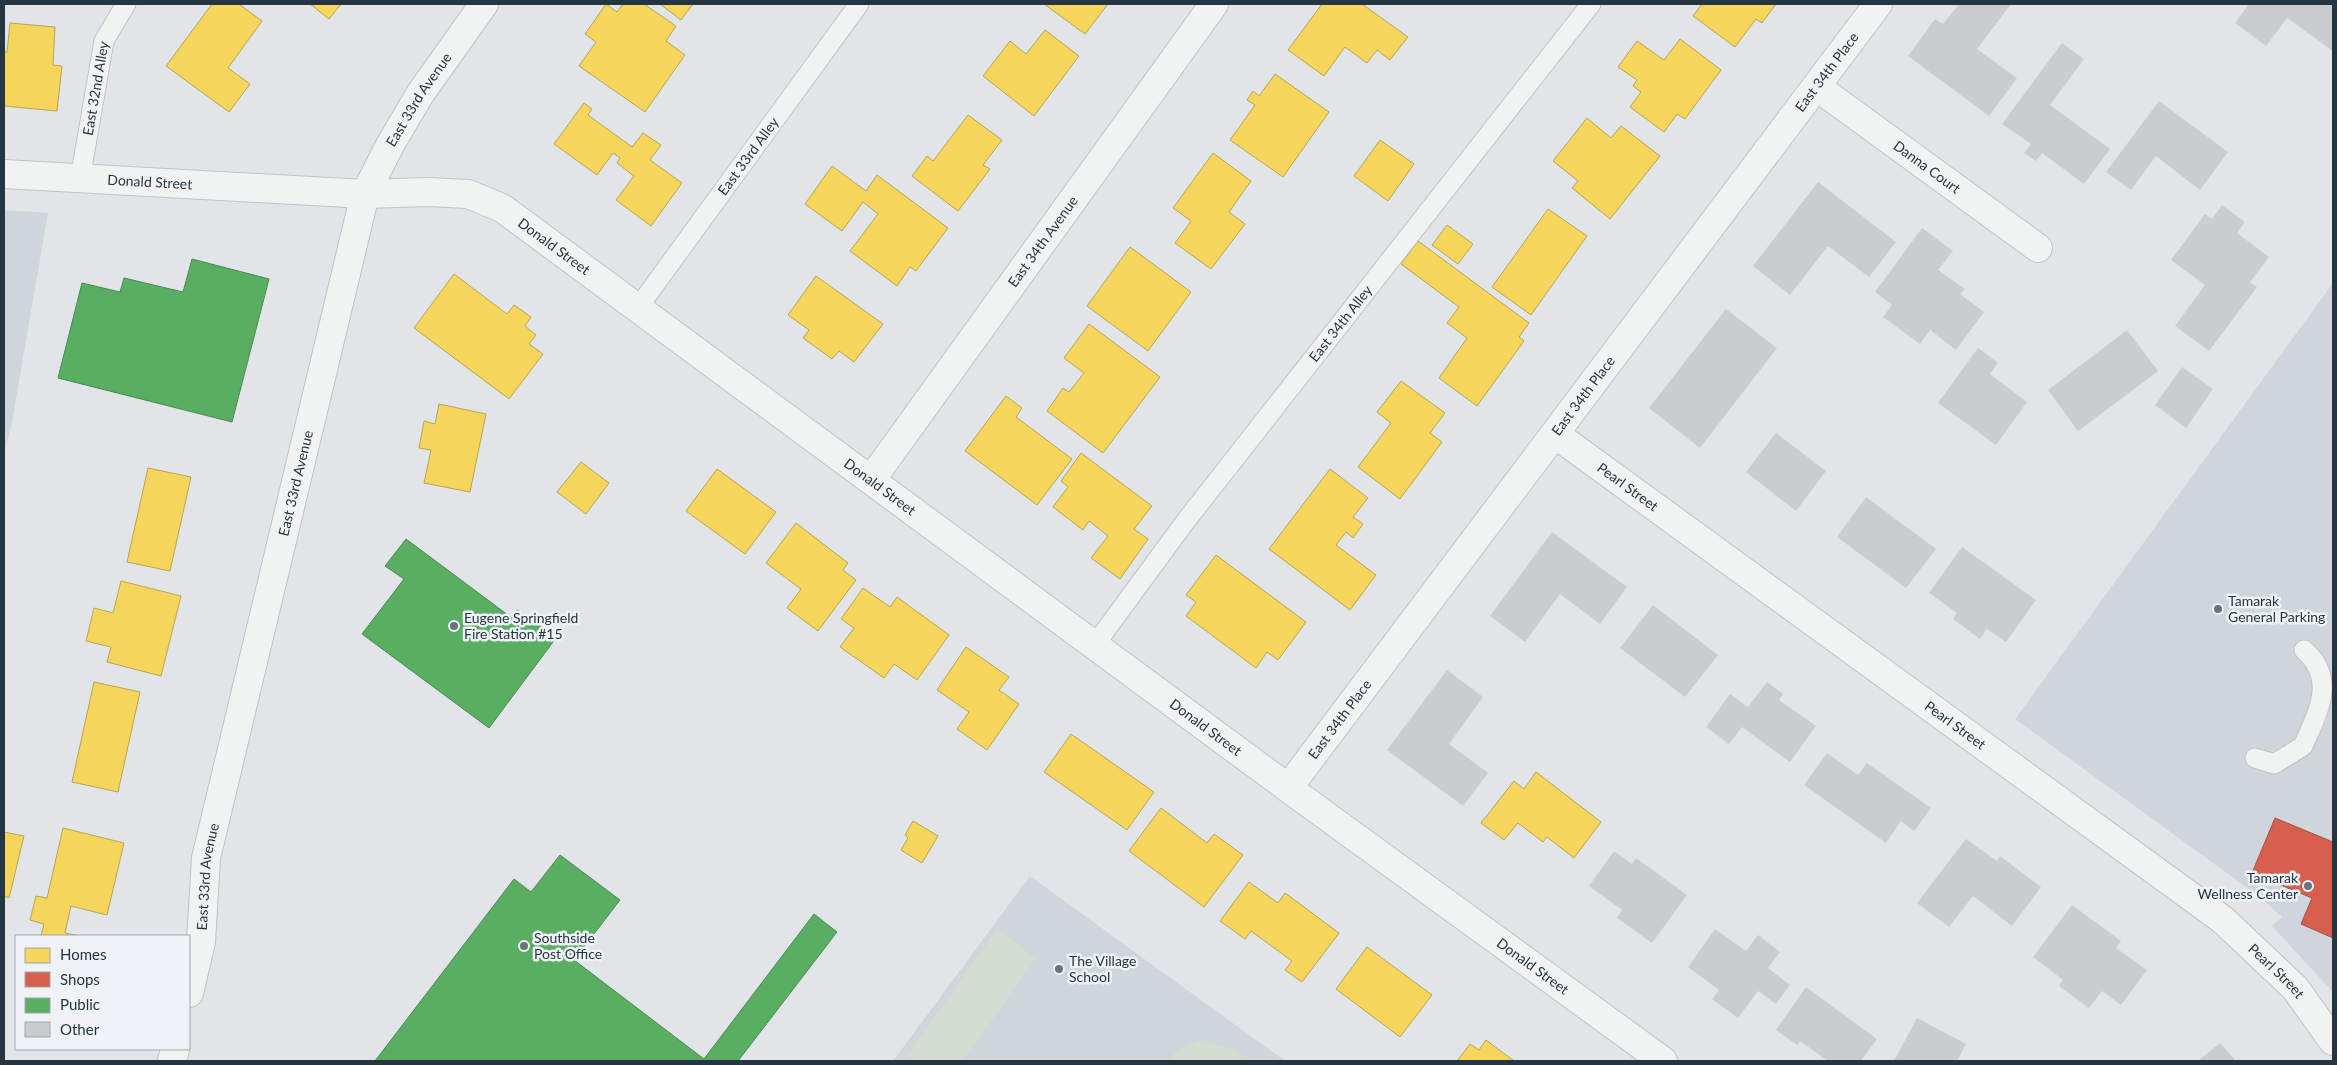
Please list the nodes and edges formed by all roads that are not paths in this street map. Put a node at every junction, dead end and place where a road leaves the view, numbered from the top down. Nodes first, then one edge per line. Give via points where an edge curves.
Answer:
1 (126, 4) edge
2 (484, 4) edge
3 (859, 4) edge
4 (1214, 4) edge
5 (1591, 4) edge
6 (1878, 4) edge
7 (1817, 87) junction
8 (4, 174) edge
9 (80, 179) junction
10 (365, 194) junction
11 (2038, 248) dead end
12 (637, 310) junction
13 (1555, 434) junction
14 (871, 480) junction
15 (1094, 646) junction
16 (2304, 650) dead end
17 (2254, 758) dead end
18 (1288, 788) junction
19 (190, 989) edge
20 (2333, 1041) edge
21 (1663, 1061) edge

1 - 9 lane, East 32nd Alley via 104,41
2 - 10 street, East 33rd Avenue via 420,94
3 - 12 lane, East 33rd Alley
4 - 14 street, East 34th Avenue
5 - 15 lane, East 34th Alley via 1185,522
6 - 7 street, East 34th Place
7 - 11 street, Danna Court
7 - 13 street, East 34th Place
8 - 9 street, Donald Street
9 - 10 street, Donald Street
10 - 12 street, Donald Street via 468,194 502,208
10 - 19 street, East 33rd Avenue via 206,858 201,942
12 - 14 street, Donald Street
13 - 18 street, East 34th Place
13 - 20 street, Pearl Street via 2223,920 2295,988
14 - 15 street, Donald Street
15 - 18 street, Donald Street
16 - 17 lane via 2320,666 2326,688 2319,712 2298,751 2274,764
18 - 21 street, Donald Street

